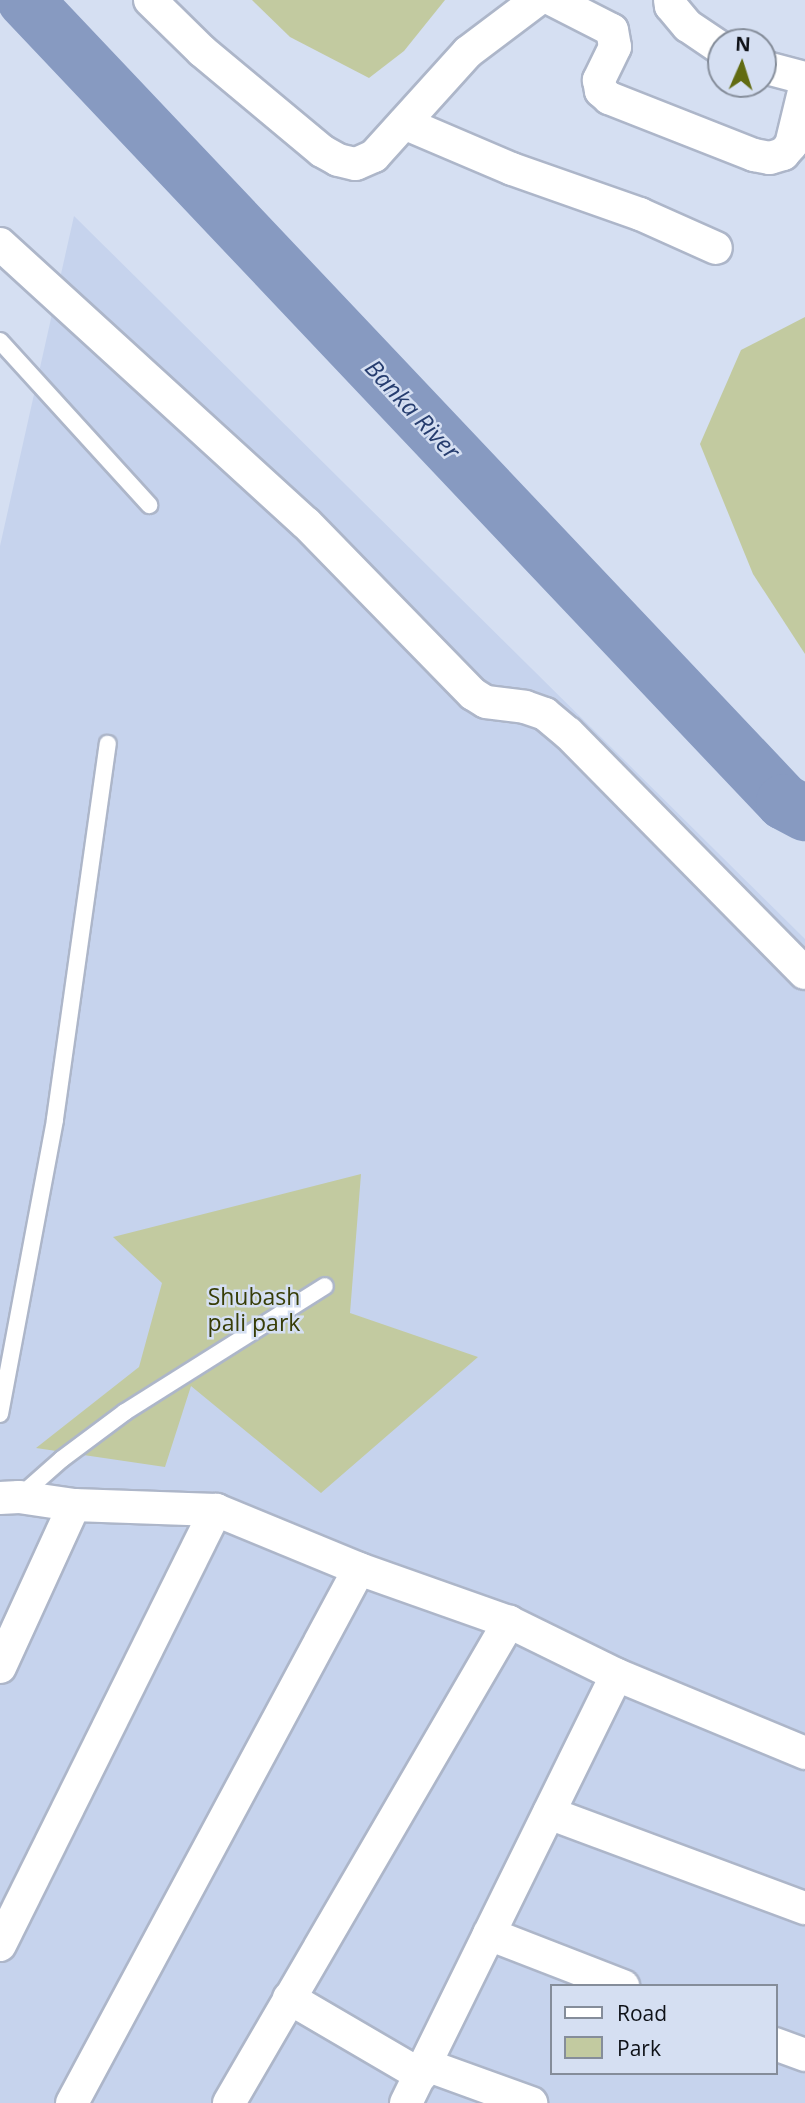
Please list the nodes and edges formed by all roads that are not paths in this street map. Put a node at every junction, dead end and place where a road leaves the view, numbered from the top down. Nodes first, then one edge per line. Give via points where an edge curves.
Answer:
1 (150, 0) edge
2 (537, 0) edge
3 (553, 0) edge
4 (670, 0) edge
5 (707, 39) edge
6 (777, 71) edge
7 (805, 78) edge
8 (805, 87) edge
9 (404, 123) junction
10 (0, 244) edge
11 (716, 248) dead end
12 (0, 341) edge
13 (149, 505) dead end
14 (108, 744) dead end
15 (805, 973) edge
16 (325, 1286) dead end
17 (0, 1414) edge
18 (10, 1498) edge
19 (74, 1505) junction
20 (216, 1510) junction
21 (359, 1569) junction
22 (509, 1622) junction
23 (0, 1667) edge
24 (617, 1675) junction
25 (805, 1753) edge
26 (549, 1813) junction
27 (805, 1908) edge
28 (489, 1934) junction
29 (0, 1945) edge
30 (618, 1984) edge
31 (289, 1998) junction
32 (777, 2045) edge
33 (805, 2055) edge
34 (424, 2070) junction
35 (72, 2103) edge
36 (229, 2103) edge
37 (407, 2103) edge
38 (531, 2103) edge

1 - 9 street via 202,51 322,152 338,160 356,164 374,156
2 - 9 street via 468,52
3 - 8 street via 612,30 615,47 599,80 601,91 609,98 754,155 770,158 792,145
4 - 5 street via 688,26
6 - 7 street
9 - 11 street
10 - 15 street via 306,523 473,694 486,702 545,714 568,733
12 - 13 lane
14 - 17 lane via 55,1119
16 - 18 lane via 125,1412
18 - 19 street
19 - 20 street
19 - 23 street
20 - 21 street
20 - 29 street
21 - 22 street
21 - 35 street
22 - 24 street
22 - 31 street
24 - 25 street
24 - 26 street
26 - 27 street
26 - 28 street
28 - 30 street
28 - 34 street
31 - 34 street
31 - 36 street
32 - 33 street
34 - 37 street
34 - 38 street

